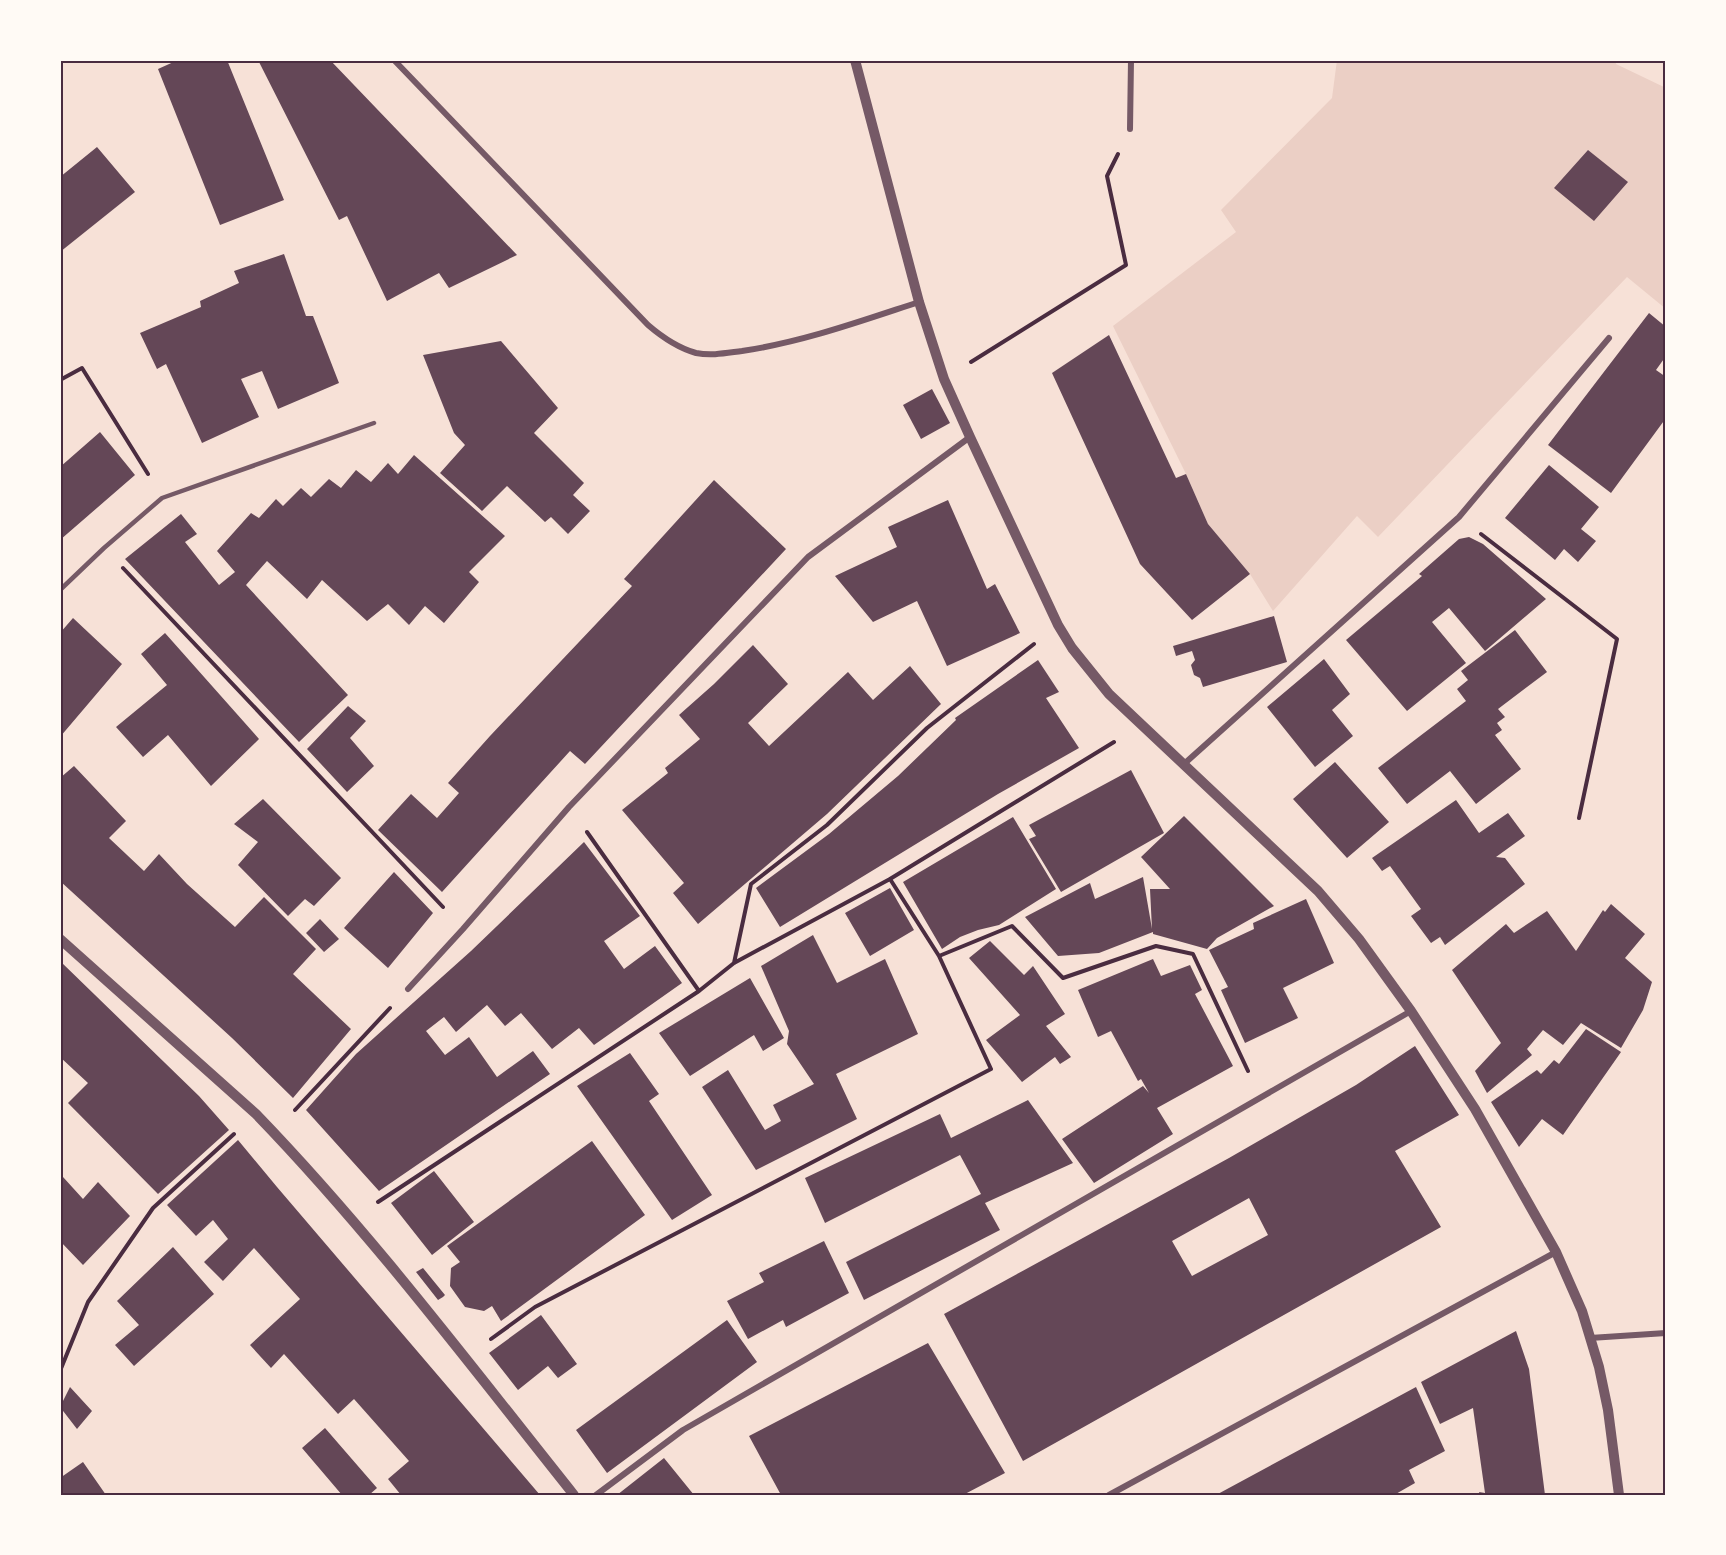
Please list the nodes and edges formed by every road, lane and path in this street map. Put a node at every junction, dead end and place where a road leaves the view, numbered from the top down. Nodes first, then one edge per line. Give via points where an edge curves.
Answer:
1 (393, 60) edge
2 (855, 60) edge
3 (1131, 60) edge
4 (1130, 129) joint
5 (919, 302) junction
6 (1609, 338) dead end
7 (945, 379) junction
8 (60, 380) edge
9 (374, 423) dead end
10 (970, 437) junction
11 (162, 498) junction
12 (1459, 517) junction
13 (104, 548) junction
14 (60, 591) edge
15 (1058, 626) junction
16 (1141, 726) junction
17 (1184, 764) junction
18 (569, 807) junction
19 (1579, 818) dead end
20 (890, 879) junction
21 (463, 928) junction
22 (60, 939) edge
23 (939, 956) junction
24 (734, 963) junction
25 (408, 989) joint
26 (699, 992) junction
27 (1411, 1011) junction
28 (1260, 1096) junction
29 (292, 1114) dead end
30 (234, 1134) dead end
31 (372, 1206) dead end
32 (1556, 1252) junction
33 (1666, 1333) edge
34 (1590, 1338) junction
35 (484, 1344) dead end
36 (60, 1371) edge
37 (574, 1495) edge
38 (596, 1495) edge
39 (1108, 1495) edge
40 (1619, 1495) edge

1 - 5 street via 648,325 683,348 714,355 774,346
2 - 5 street
3 - 4 street
4 - 7 path via 1107,176 1126,265
5 - 7 street
6 - 12 street
7 - 10 street
8 - 11 path via 82,368
9 - 11 lane
10 - 15 street
10 - 18 street via 808,557
11 - 13 lane
12 - 17 street
12 - 19 path via 1617,639
13 - 14 lane
13 - 21 path
15 - 16 street via 1094,676
15 - 24 path via 927,728 827,825 752,884
16 - 17 street
16 - 20 path
17 - 27 street via 1318,891 1359,939
18 - 21 street
18 - 26 path
20 - 23 path
20 - 24 path
21 - 25 street
22 - 37 street via 274,1133 352,1219
23 - 28 path via 1012,926 1063,978 1155,945 1193,954
23 - 35 path via 991,1069 535,1306
24 - 26 path
25 - 29 path
26 - 31 path
27 - 28 street
27 - 32 street via 1475,1109
28 - 38 street via 683,1430
30 - 36 path via 153,1208 88,1302
32 - 34 street
32 - 39 street
33 - 34 street
34 - 40 street via 1608,1410

